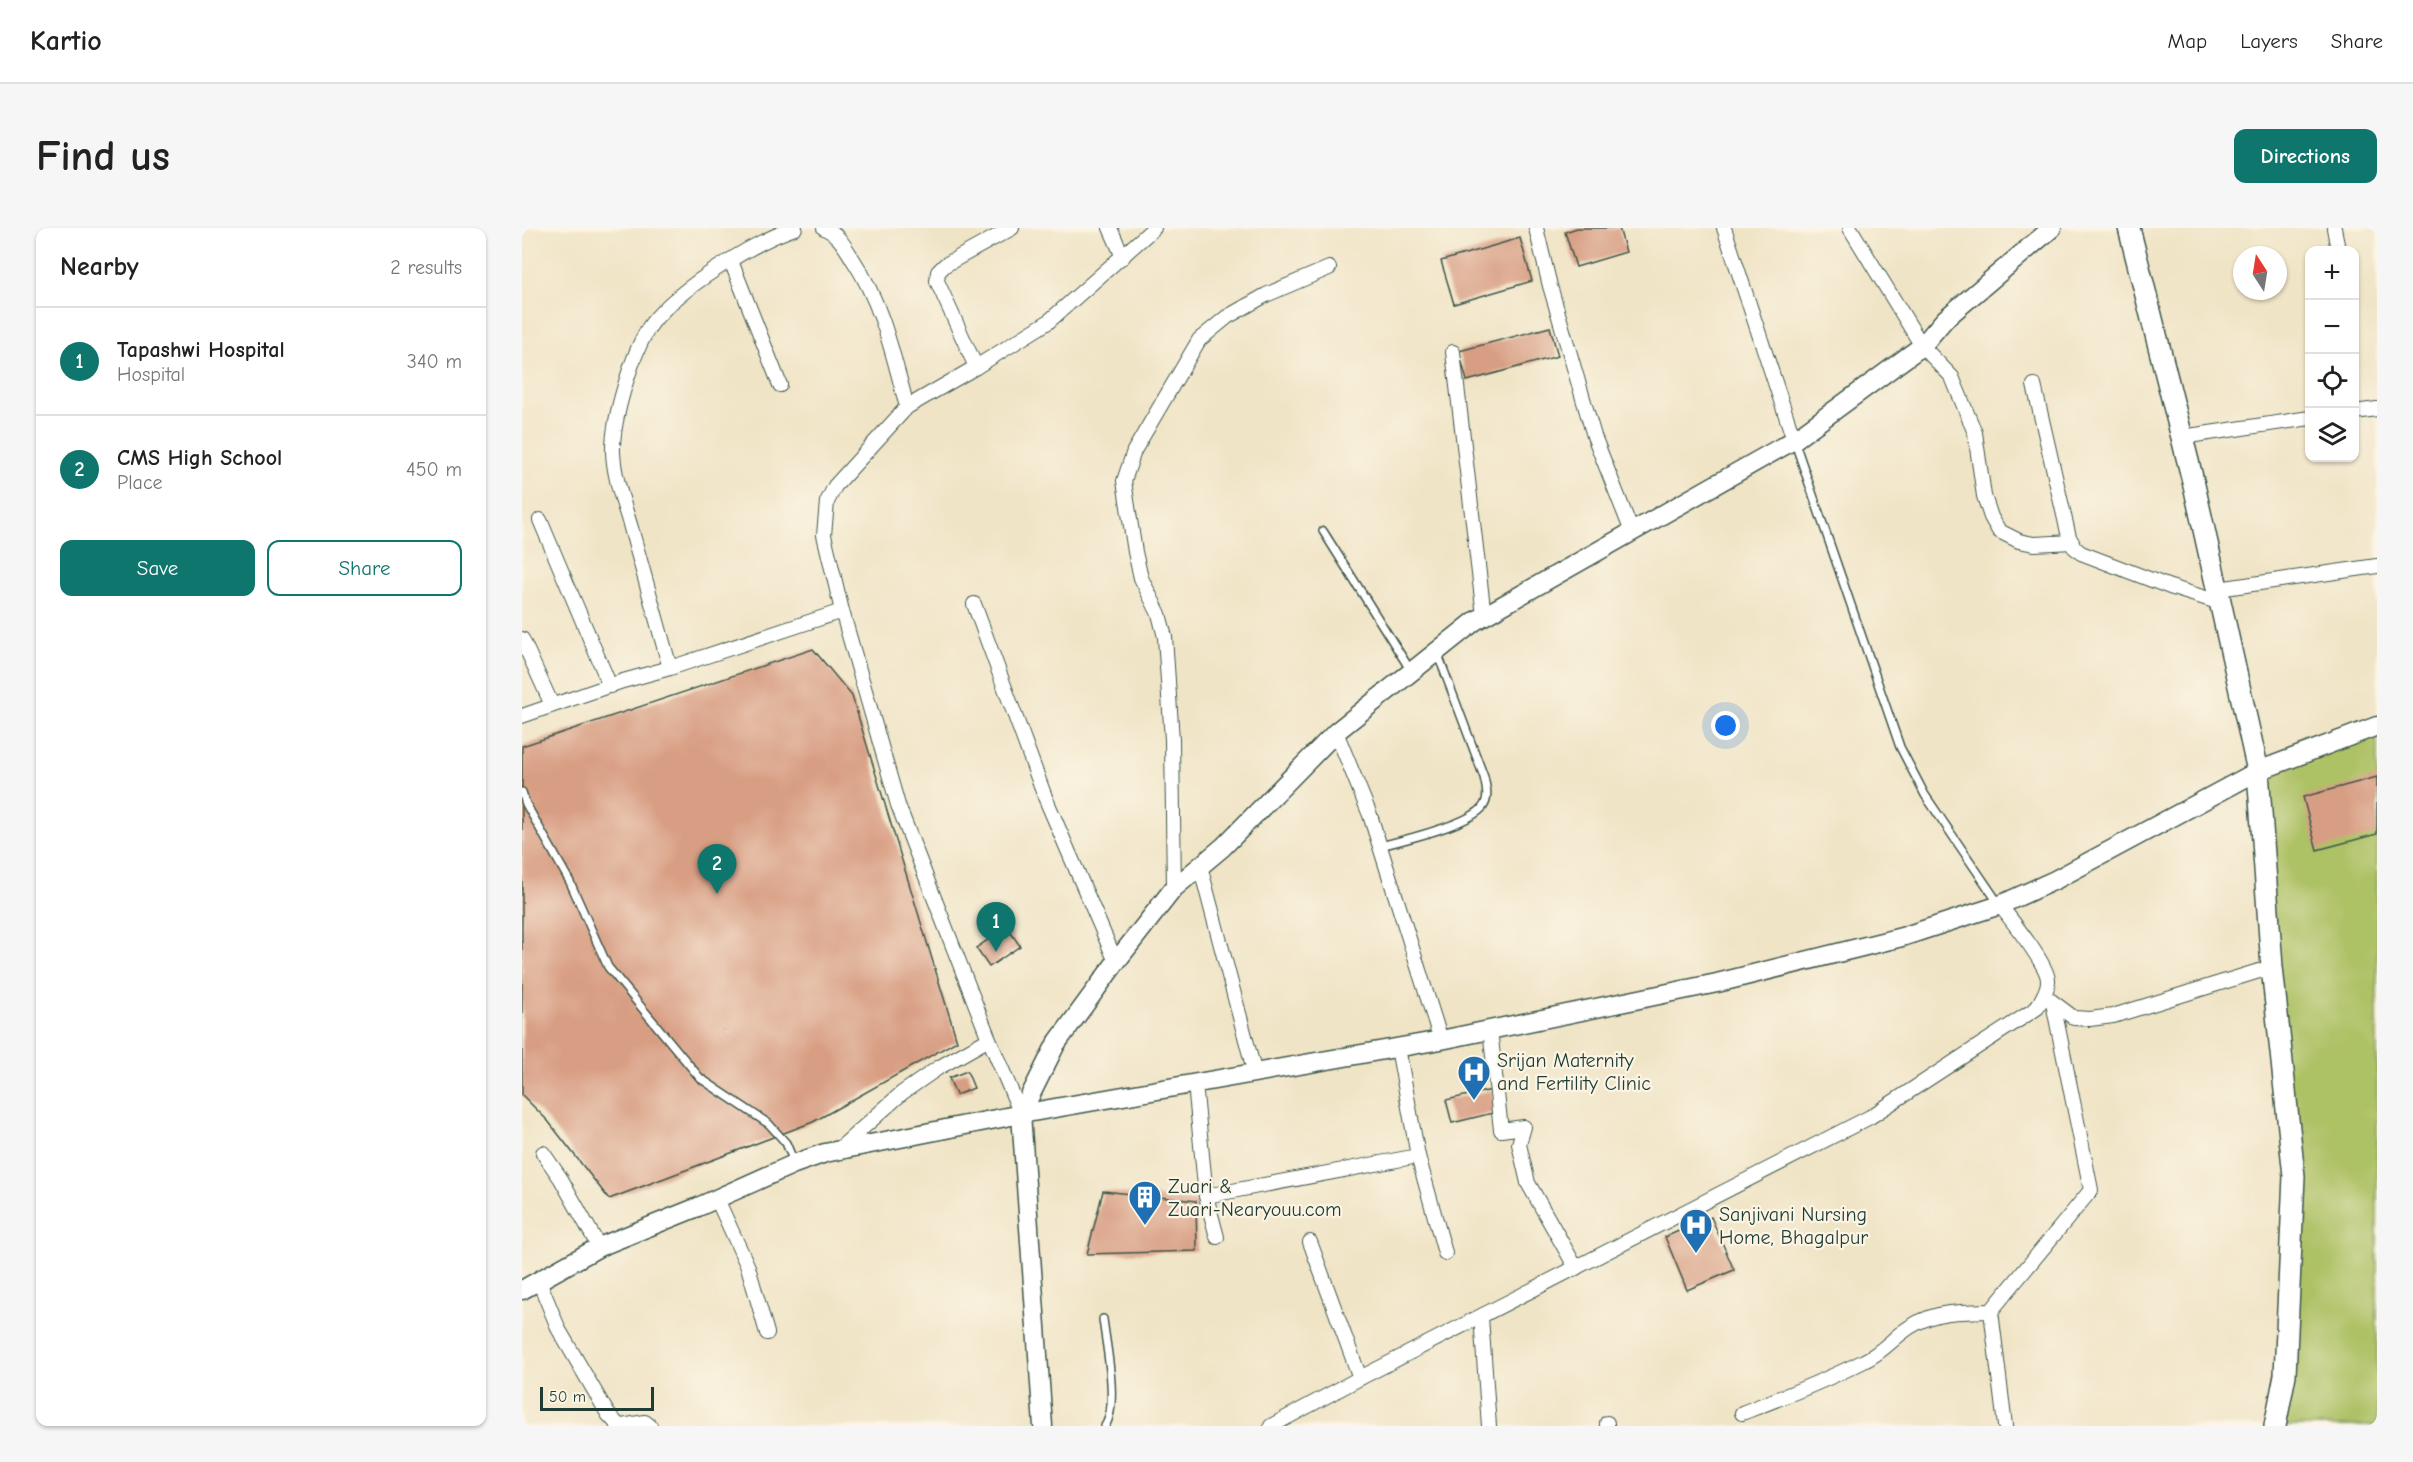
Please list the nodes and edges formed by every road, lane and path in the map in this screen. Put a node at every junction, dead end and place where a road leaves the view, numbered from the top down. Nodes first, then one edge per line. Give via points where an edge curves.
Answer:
1 (795, 228) edge
2 (824, 228) edge
3 (1012, 228) edge
4 (1110, 228) edge
5 (1154, 228) edge
6 (1536, 228) edge
7 (1724, 228) edge
8 (1850, 228) edge
9 (2052, 228) edge
10 (2129, 228) edge
11 (2334, 228) edge
12 (2337, 246) edge
13 (1123, 257) junction
14 (730, 261) junction
15 (1329, 268) dead end
16 (1922, 346) junction
17 (1454, 352) dead end
18 (976, 367) junction
19 (2034, 384) dead end
20 (780, 385) dead end
21 (907, 407) junction
22 (2377, 409) edge
23 (2359, 411) edge
24 (2305, 419) edge
25 (2182, 437) junction
26 (1794, 440) junction
27 (540, 520) dead end
28 (1323, 531) dead end
29 (1632, 532) junction
30 (2072, 542) junction
31 (2377, 566) edge
32 (2219, 596) junction
33 (974, 604) dead end
34 (843, 611) junction
35 (1484, 616) junction
36 (522, 639) edge
37 (1437, 652) junction
38 (670, 668) junction
39 (1412, 672) junction
40 (610, 686) junction
41 (552, 705) junction
42 (522, 716) edge
43 (2377, 726) edge
44 (1336, 732) junction
45 (2258, 771) junction
46 (522, 792) edge
47 (1380, 846) junction
48 (1200, 866) junction
49 (1174, 888) junction
50 (2000, 905) junction
51 (1116, 962) junction
52 (2272, 967) junction
53 (2048, 999) junction
54 (1490, 1029) junction
55 (989, 1039) junction
56 (1441, 1040) junction
57 (1398, 1048) junction
58 (1255, 1074) junction
59 (1195, 1084) junction
60 (1021, 1114) junction
61 (838, 1150) junction
62 (543, 1153) dead end
63 (1418, 1156) junction
64 (794, 1164) junction
65 (1206, 1196) junction
66 (717, 1199) junction
67 (1217, 1237) dead end
68 (1310, 1242) dead end
69 (599, 1247) junction
70 (1445, 1253) dead end
71 (1576, 1268) junction
72 (539, 1281) junction
73 (522, 1290) edge
74 (1991, 1311) junction
75 (1481, 1317) junction
76 (1103, 1318) dead end
77 (767, 1333) dead end
78 (1360, 1378) junction
79 (1742, 1413) dead end
80 (618, 1426) edge
81 (650, 1426) edge
82 (1043, 1426) edge
83 (1105, 1426) edge
84 (1271, 1426) edge
85 (1489, 1426) edge
86 (2005, 1426) edge
87 (2275, 1426) edge

1 - 14 street via 774,235
2 - 21 street via 836,233 868,282
3 - 18 street via 938,272 937,281
4 - 13 street
5 - 13 street
6 - 29 street via 1594,436
7 - 26 street
8 - 16 street
9 - 16 main road via 1945,319
10 - 25 main road
11 - 12 street
13 - 18 street via 1048,322
14 - 20 street
14 - 38 street via 667,306 652,324 636,356 614,434 619,487
15 - 49 street via 1266,295 1227,317 1199,340 1127,468 1124,482 1135,552 1165,637 1172,740
16 - 26 main road
16 - 30 street via 1956,385 1975,433 1990,517 1999,531 2034,544
17 - 35 street
18 - 21 street
19 - 30 street
21 - 34 street via 835,486 827,502 824,535
22 - 23 street
24 - 25 street
25 - 32 main road
26 - 29 main road
26 - 50 lane via 1900,747 1925,795
27 - 40 street
28 - 39 lane
29 - 35 main road
30 - 32 street via 2081,553 2170,587
31 - 32 street
32 - 45 main road
33 - 51 street via 1045,797
34 - 38 street
34 - 55 street via 898,805
35 - 37 main road
36 - 41 street
37 - 39 main road
37 - 47 lane via 1488,795 1483,807 1470,818
38 - 40 street
39 - 44 main road
40 - 41 street
41 - 42 street
43 - 45 main road
44 - 47 street
44 - 48 main road
45 - 50 main road via 2055,880
45 - 52 main road
46 - 64 lane via 570,882 608,967 700,1078 769,1124 786,1143
47 - 56 street
48 - 49 main road
48 - 58 street
49 - 51 main road
50 - 53 street via 2043,966 2049,978
50 - 54 main road via 1902,937 1717,983
51 - 60 main road via 1056,1044
52 - 53 street via 2113,1016 2074,1018
52 - 87 main road via 2294,1176 2285,1375
53 - 71 street via 1870,1117
53 - 74 street via 2091,1190
54 - 56 main road
54 - 71 street via 1501,1130 1524,1127 1519,1144 1528,1183
55 - 60 street
55 - 61 street via 902,1093
56 - 57 main road
57 - 58 main road
57 - 63 street
58 - 59 main road
59 - 60 main road
59 - 65 street
60 - 61 main road
60 - 82 main road
61 - 64 main road
62 - 69 street
63 - 65 street
63 - 70 street
64 - 66 main road
65 - 67 street
66 - 69 main road
66 - 77 street via 748,1267
68 - 78 street
69 - 72 main road
71 - 75 street
72 - 73 main road
72 - 80 street via 559,1330
74 - 79 street via 1938,1313 1917,1322 1864,1362
74 - 86 street
75 - 78 street
75 - 85 street
76 - 83 lane via 1110,1392
78 - 84 street
80 - 81 street via 645,1422

